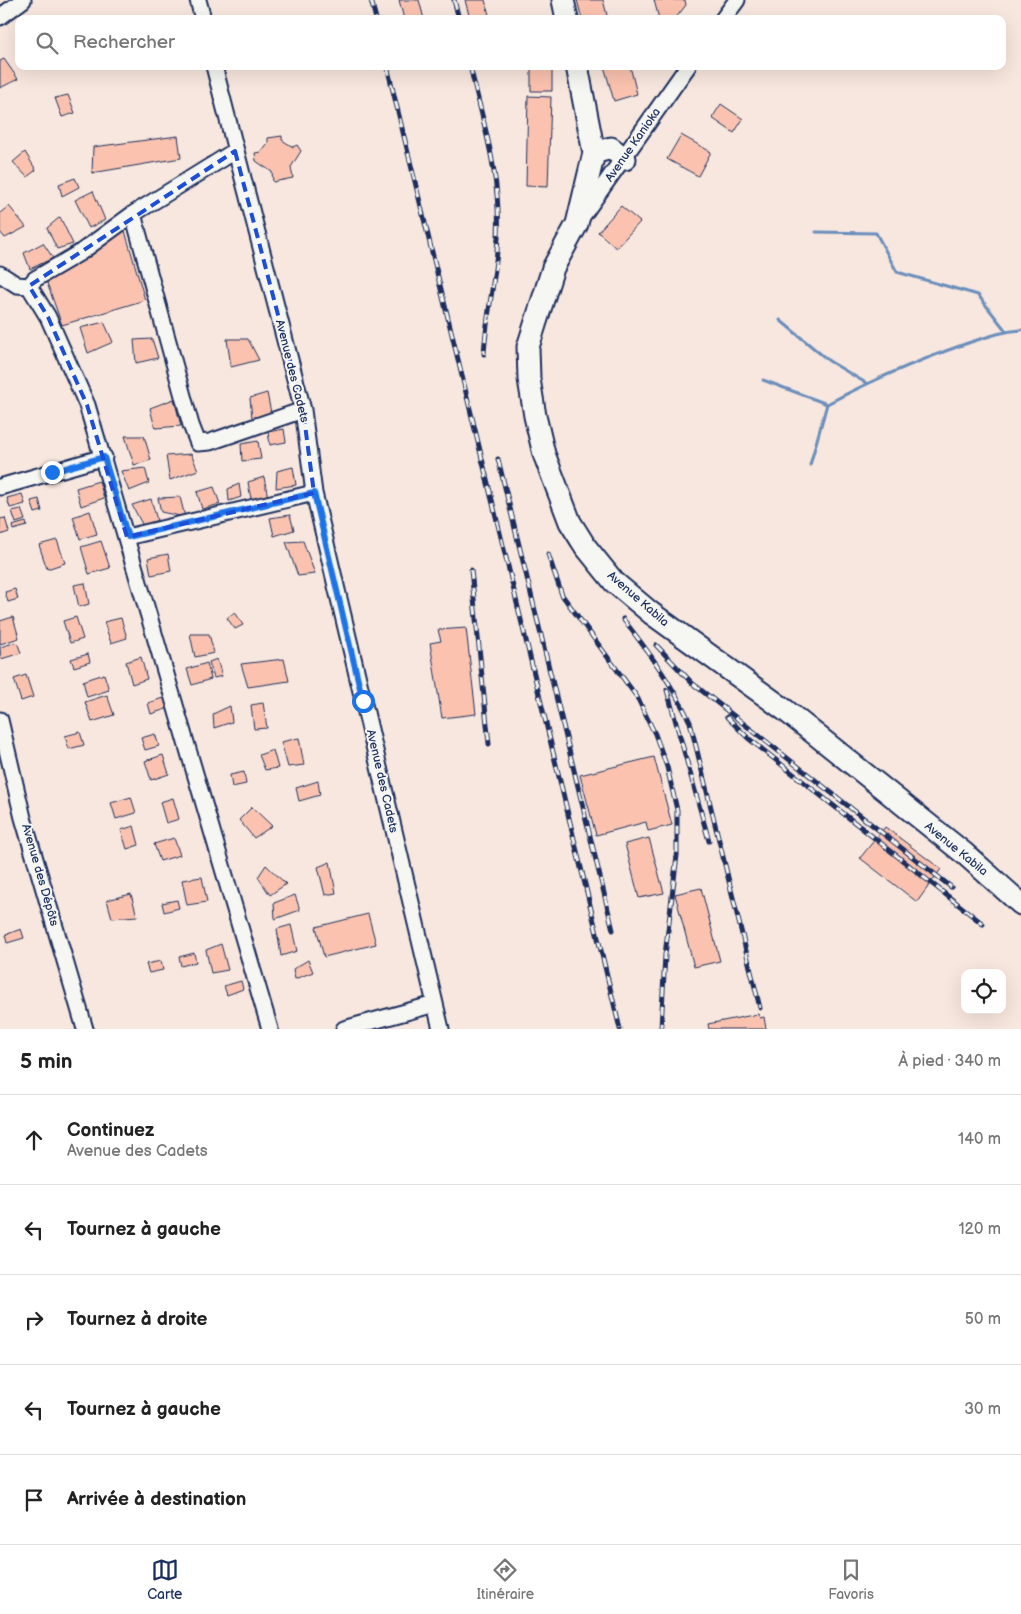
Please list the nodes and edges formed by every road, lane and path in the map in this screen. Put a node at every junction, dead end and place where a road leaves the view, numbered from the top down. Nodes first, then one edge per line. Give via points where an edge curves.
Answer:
1 (24, 0) edge
2 (198, 0) edge
3 (562, 0) edge
4 (737, 0) edge
5 (201, 15) edge
6 (566, 15) edge
7 (726, 15) edge
8 (0, 17) edge
9 (215, 70) edge
10 (578, 70) edge
11 (685, 70) edge
12 (235, 151) junction
13 (594, 153) junction
14 (625, 159) junction
15 (133, 214) junction
16 (577, 224) junction
17 (0, 274) edge
18 (29, 286) junction
19 (303, 410) junction
20 (104, 457) junction
21 (0, 487) edge
22 (314, 493) junction
23 (128, 537) junction
24 (0, 722) edge
25 (1021, 904) edge
26 (435, 1004) junction
27 (86, 1029) edge
28 (270, 1029) edge
29 (344, 1029) edge
30 (441, 1029) edge

1 - 8 street
2 - 5 street
3 - 6 highway
4 - 7 street
9 - 12 street, Avenue des Cadets
10 - 13 highway, Avenue Kabila
11 - 14 street, Avenue Kanioka
12 - 15 street
12 - 19 street, Avenue des Cadets
13 - 14 highway via 611,148
13 - 16 highway, Avenue Kabila
14 - 16 street, Avenue Kanioka
15 - 18 street
15 - 19 street via 198,443 210,442
16 - 25 highway, Avenue Kabila via 553,268 528,347 535,416 544,454 570,522 585,546 614,582 651,613 785,710 965,854
17 - 18 street via 17,285
18 - 20 street via 68,359
19 - 22 street, Avenue des Cadets
20 - 21 street
20 - 23 street
22 - 23 street
22 - 26 street, Avenue des Cadets
23 - 28 street
24 - 27 street, Avenue des Dépôts via 23,818
26 - 29 street
26 - 30 street, Avenue des Cadets

